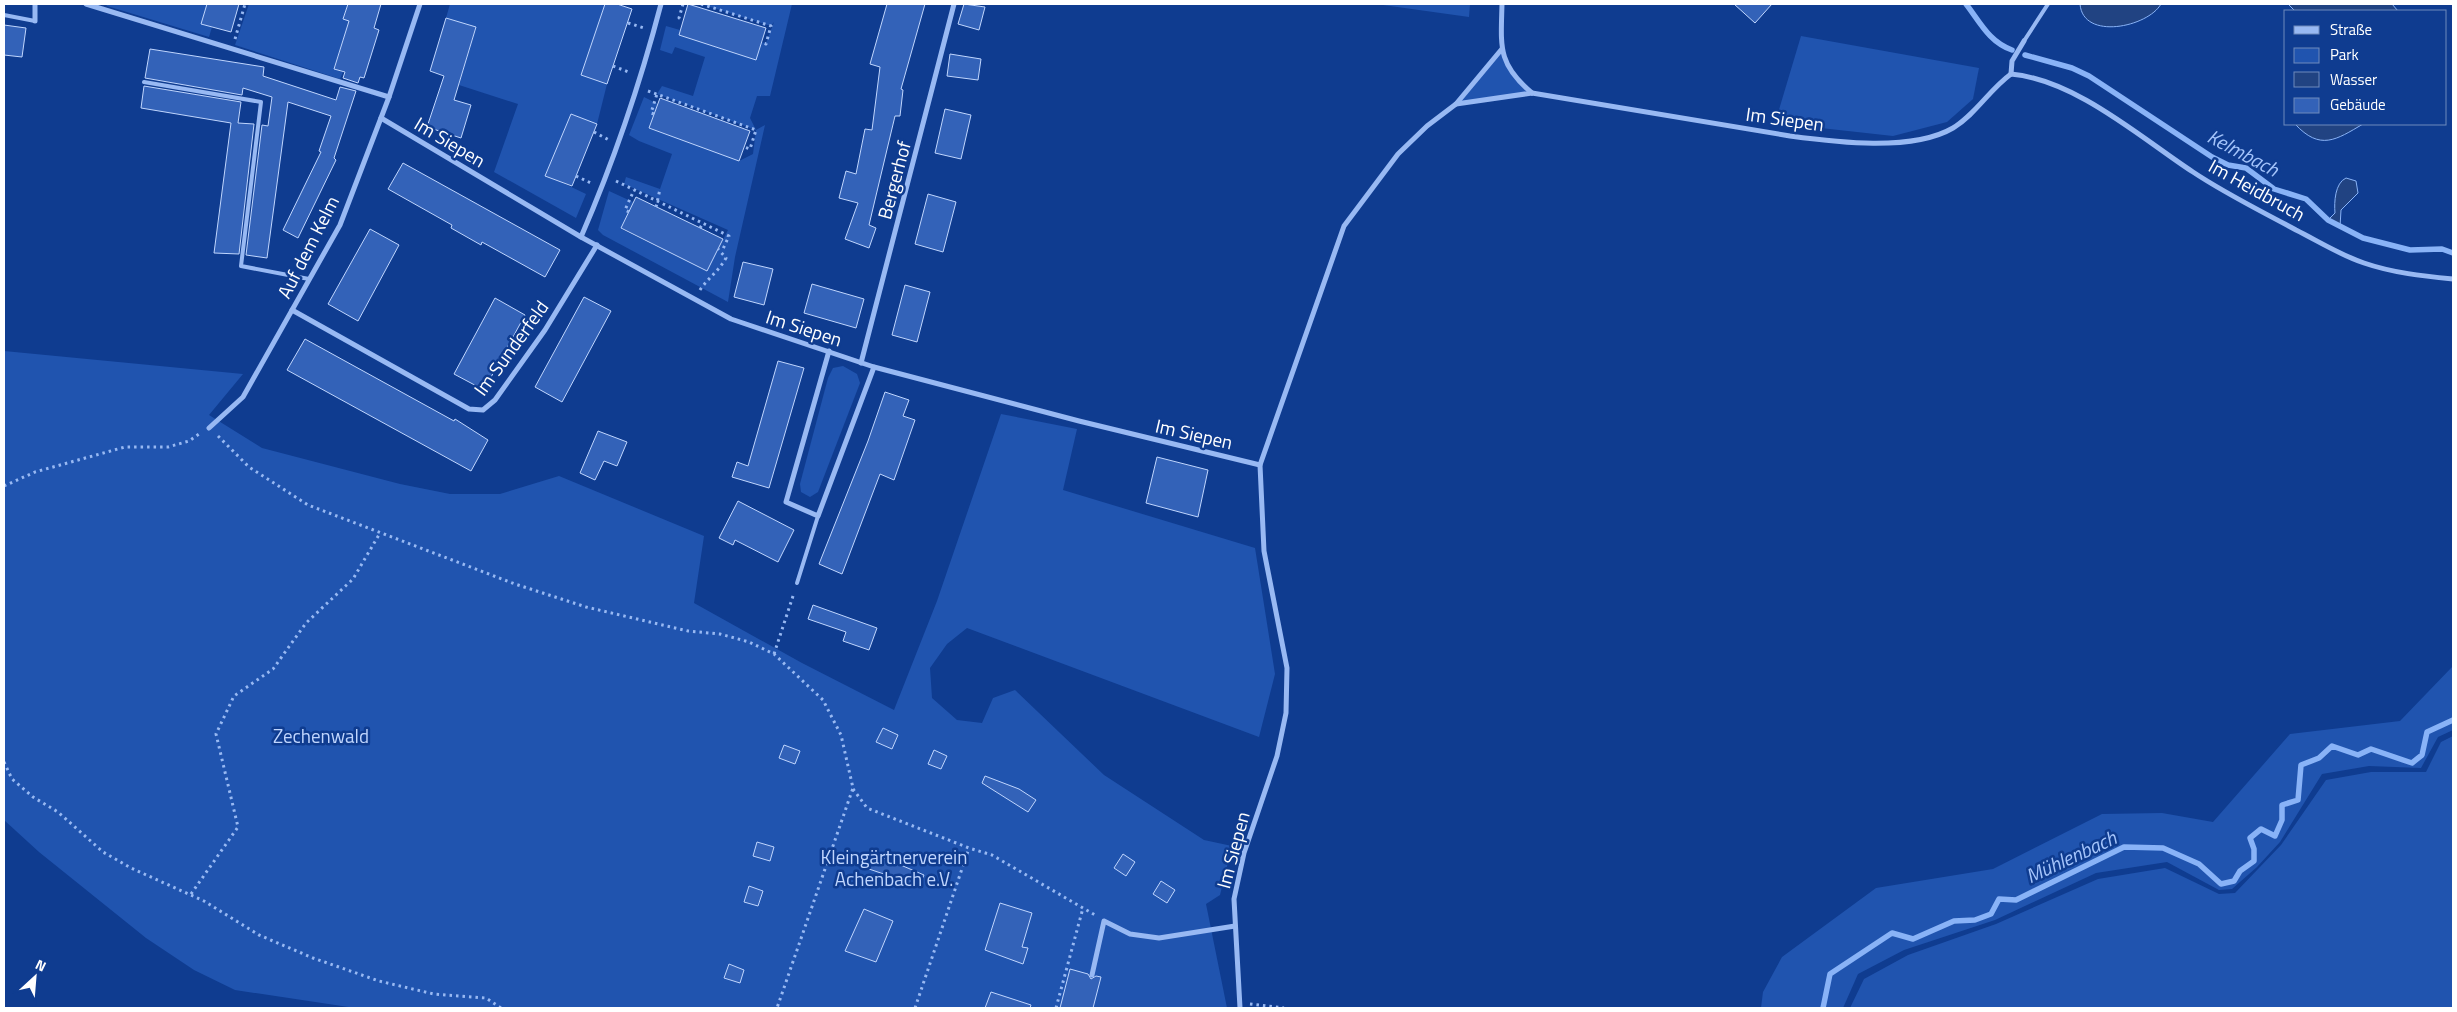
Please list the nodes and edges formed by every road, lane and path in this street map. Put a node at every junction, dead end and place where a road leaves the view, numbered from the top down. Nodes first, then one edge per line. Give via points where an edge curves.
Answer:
1 (34, 4) edge
2 (86, 4) edge
3 (245, 4) edge
4 (420, 4) edge
5 (661, 4) edge
6 (683, 4) edge
7 (701, 4) edge
8 (954, 4) edge
9 (1502, 4) edge
10 (2048, 4) edge
11 (4, 16) edge
12 (683, 20) dead end
13 (35, 21) joint
14 (2024, 41) joint
15 (762, 42) dead end
16 (232, 48) junction
17 (1501, 50) junction
18 (613, 66) dead end
19 (2011, 74) junction
20 (641, 76) junction
21 (144, 82) dead end
22 (637, 87) junction
23 (1532, 93) junction
24 (657, 94) junction
25 (389, 97) junction
26 (1456, 104) junction
27 (654, 114) dead end
28 (381, 118) junction
29 (744, 147) dead end
30 (606, 176) junction
31 (660, 189) dead end
32 (634, 190) junction
33 (659, 202) junction
34 (656, 207) dead end
35 (629, 212) dead end
36 (703, 223) junction
37 (700, 228) dead end
38 (581, 236) junction
39 (597, 246) junction
40 (718, 249) dead end
41 (722, 252) junction
42 (309, 279) junction
43 (2453, 279) edge
44 (695, 299) junction
45 (292, 310) junction
46 (829, 352) junction
47 (861, 363) junction
48 (874, 367) junction
49 (209, 428) junction
50 (1260, 465) junction
51 (4, 486) edge
52 (818, 516) junction
53 (380, 533) junction
54 (797, 583) joint
55 (774, 654) junction
56 (4, 762) edge
57 (853, 788) junction
58 (969, 848) junction
59 (191, 894) junction
60 (1083, 908) junction
61 (1104, 920) junction
62 (1235, 926) junction
63 (1092, 975) dead end
64 (1240, 1005) edge
65 (501, 1008) edge
66 (777, 1008) edge
67 (915, 1008) edge
68 (1056, 1008) edge
69 (1284, 1008) edge

1 - 13 street
2 - 16 street
3 - 16 path
4 - 25 street, Auf dem Kelm
5 - 20 street
6 - 12 path via 679,18
7 - 15 path via 771,26 766,44
8 - 47 street, Bergerhof
9 - 17 street
10 - 14 lane
11 - 13 lane
14 - 19 street via 2012,61
16 - 25 street
17 - 23 street via 1517,80
17 - 26 street, Im Siepen
18 - 20 path
19 - 23 street, Im Siepen via 1976,111 1952,129 1923,139 1884,143 1824,141
19 - 43 street, Im Heidbruch via 2062,89 2087,102 2141,133 2225,192 2363,263 2407,274
20 - 22 street
21 - 42 lane via 261,102 242,266
22 - 24 path
22 - 30 street
23 - 26 street, Im Siepen
24 - 27 path via 651,113
24 - 29 path via 756,130 750,149
25 - 28 street, Auf dem Kelm
26 - 50 street, Im Siepen via 1398,154 1344,226
28 - 38 street, Im Siepen
28 - 42 street, Auf dem Kelm via 340,225
30 - 32 path
30 - 38 street
31 - 33 path
32 - 33 path
32 - 35 path via 624,210
33 - 34 path
33 - 36 path
36 - 37 path
36 - 41 path via 729,236
38 - 39 street, Im Siepen
39 - 44 street, Im Siepen
39 - 45 street, Im Sunderfeld via 545,330 495,400 483,410 469,409
40 - 41 path
41 - 44 path via 726,258 721,268 707,280
42 - 45 street, Auf dem Kelm
44 - 46 street, Im Siepen via 731,319
45 - 49 street, Auf dem Kelm via 243,397
46 - 47 street, Im Siepen
46 - 52 street via 786,502
47 - 48 street, Im Siepen
48 - 50 street, Im Siepen
48 - 52 street
49 - 51 path via 189,441 175,445 125,447 35,472
49 - 53 path via 249,467 308,505
50 - 62 street, Im Siepen via 1264,551 1287,668 1286,713 1277,756 1244,853 1234,899
52 - 54 lane
53 - 55 path via 586,607 688,631 720,634 749,642
53 - 59 path via 353,579 306,624 273,669 234,696 216,734 238,827
54 - 55 path
55 - 57 path via 823,700 841,736
56 - 59 path via 12,779 58,812 103,852
57 - 58 path via 868,808
57 - 66 path
58 - 60 path via 992,855
58 - 67 path
59 - 65 path via 259,934 313,958 388,983 434,994 486,998
60 - 61 path
60 - 68 path
61 - 62 street via 1130,934 1159,938
61 - 63 street
62 - 64 street, Im Siepen
64 - 69 path

